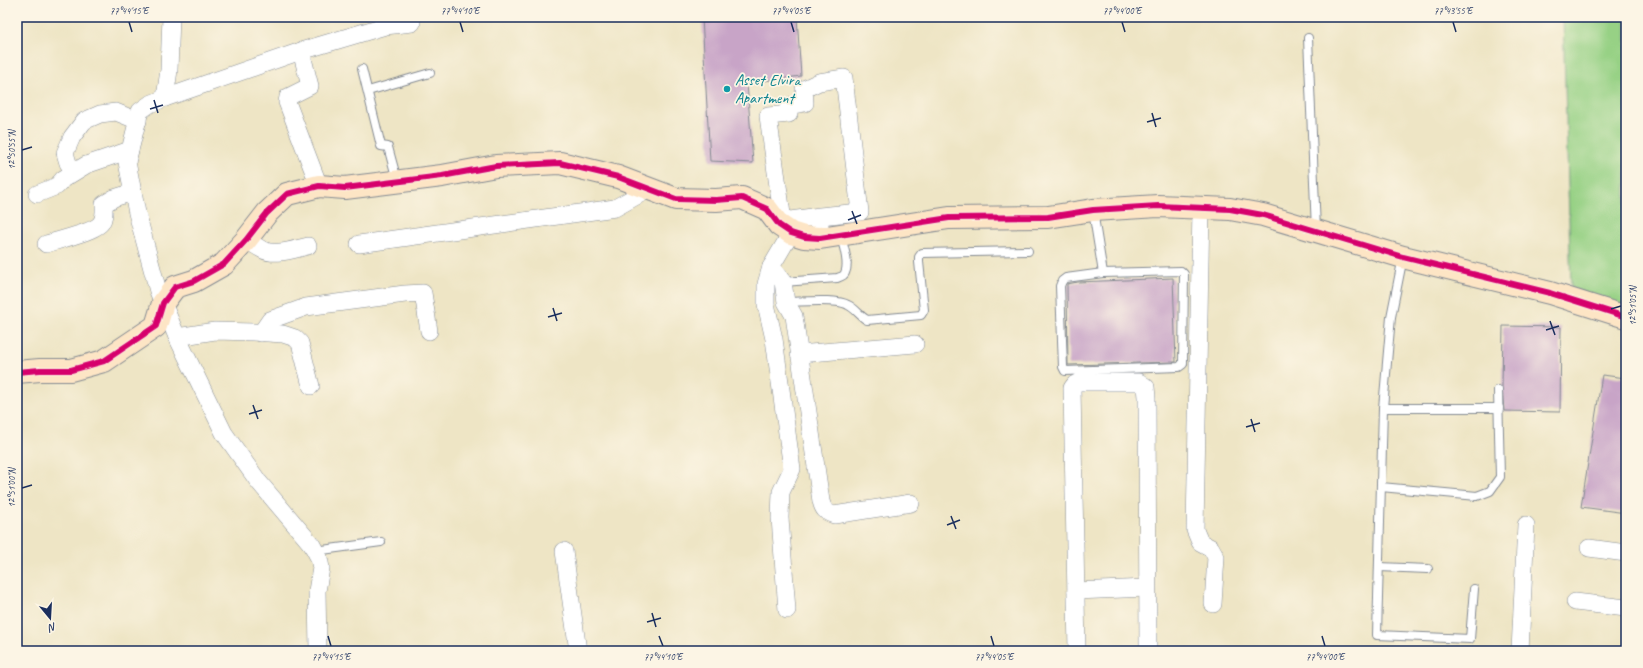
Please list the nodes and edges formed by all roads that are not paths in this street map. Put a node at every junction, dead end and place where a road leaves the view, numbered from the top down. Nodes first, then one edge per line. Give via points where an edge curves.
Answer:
1 (171, 17) edge
2 (412, 24) dead end
3 (1308, 38) dead end
4 (301, 51) junction
5 (362, 69) dead end
6 (430, 73) dead end
7 (368, 91) junction
8 (165, 98) junction
9 (138, 121) junction
10 (130, 150) junction
11 (74, 171) junction
12 (398, 181) junction
13 (319, 186) junction
14 (649, 189) junction
15 (133, 192) junction
16 (37, 194) dead end
17 (1201, 208) junction
18 (1093, 210) junction
19 (820, 216) junction
20 (1316, 231) junction
21 (791, 233) junction
22 (830, 236) junction
23 (246, 240) junction
24 (46, 244) dead end
25 (359, 244) dead end
26 (308, 246) dead end
27 (1028, 251) dead end
28 (1403, 257) junction
29 (771, 267) junction
30 (1103, 274) junction
31 (783, 282) junction
32 (786, 302) junction
33 (163, 303) junction
34 (1626, 317) edge
35 (429, 331) dead end
36 (261, 333) junction
37 (177, 337) junction
38 (915, 344) dead end
39 (799, 354) junction
40 (17, 372) edge
41 (310, 386) dead end
42 (1498, 390) dead end
43 (1383, 408) junction
44 (1499, 408) junction
45 (1381, 487) junction
46 (911, 503) dead end
47 (1526, 525) dead end
48 (381, 542) dead end
49 (1589, 548) dead end
50 (315, 551) junction
51 (564, 551) dead end
52 (1626, 553) edge
53 (1379, 567) junction
54 (1428, 569) dead end
55 (1147, 588) junction
56 (1474, 589) dead end
57 (1076, 591) junction
58 (1575, 602) dead end
59 (1213, 604) dead end
60 (1626, 608) edge
61 (787, 610) dead end
62 (318, 651) edge
63 (578, 651) edge
64 (1077, 651) edge
65 (1148, 651) edge
66 (1520, 651) edge

1 - 8 street
2 - 4 street via 385,26
3 - 20 lane
4 - 8 street
4 - 13 street via 310,86 288,97 287,102
5 - 7 lane
6 - 7 lane
7 - 12 lane via 381,146 388,147
8 - 9 street via 140,111
9 - 10 street
9 - 11 street via 116,112 100,114 84,121 64,153
10 - 11 street
10 - 15 street via 127,162
11 - 16 street via 57,186
12 - 13 street via 346,188
12 - 14 street via 496,166 560,163
13 - 23 street via 287,194 267,213
14 - 21 street via 676,199 742,198 767,209 779,225
14 - 25 street via 615,208
15 - 24 street via 104,204 104,217 100,224
15 - 33 street
17 - 18 street via 1158,206
17 - 20 street via 1230,209 1263,215
17 - 59 street via 1195,530 1200,542 1211,548 1216,557
18 - 22 street via 1048,217 949,218
18 - 30 lane
19 - 19 street via 860,212 844,78 819,82 804,89 805,103 788,106 789,114 768,116 783,220
19 - 22 street
20 - 28 street
21 - 22 street via 804,237
21 - 29 street
22 - 31 lane via 846,265 842,276
23 - 26 street via 264,250 274,252
23 - 33 street via 224,264 194,281 175,288
27 - 32 lane via 922,253 919,257 924,310 921,315 867,320 850,305 842,302
28 - 34 street via 1550,292
28 - 43 lane via 1391,318
29 - 31 street
29 - 61 street via 766,284 766,304 774,339 792,469 781,492 780,518
30 - 30 lane via 1066,278 1060,286 1065,371 1179,367 1183,364 1184,274 1181,271
31 - 32 street
32 - 39 street via 794,316
33 - 37 street
33 - 40 street via 156,326 104,361 71,370
35 - 36 street via 423,293 306,308 270,320
36 - 37 street via 215,331
36 - 41 street via 283,334 300,343
37 - 50 street via 224,433 258,481
38 - 39 street
39 - 46 street via 824,509 834,515
42 - 44 lane
43 - 44 lane
43 - 45 lane
44 - 45 lane via 1500,477 1490,491 1477,496
45 - 53 lane
47 - 66 street
48 - 50 lane
49 - 52 street
50 - 62 street via 320,568 317,591
51 - 63 street
53 - 54 lane
53 - 56 lane via 1377,635 1470,639
55 - 57 street
55 - 57 street via 1146,387 1139,382 1079,382 1072,388
55 - 65 street
57 - 64 street
58 - 60 street

